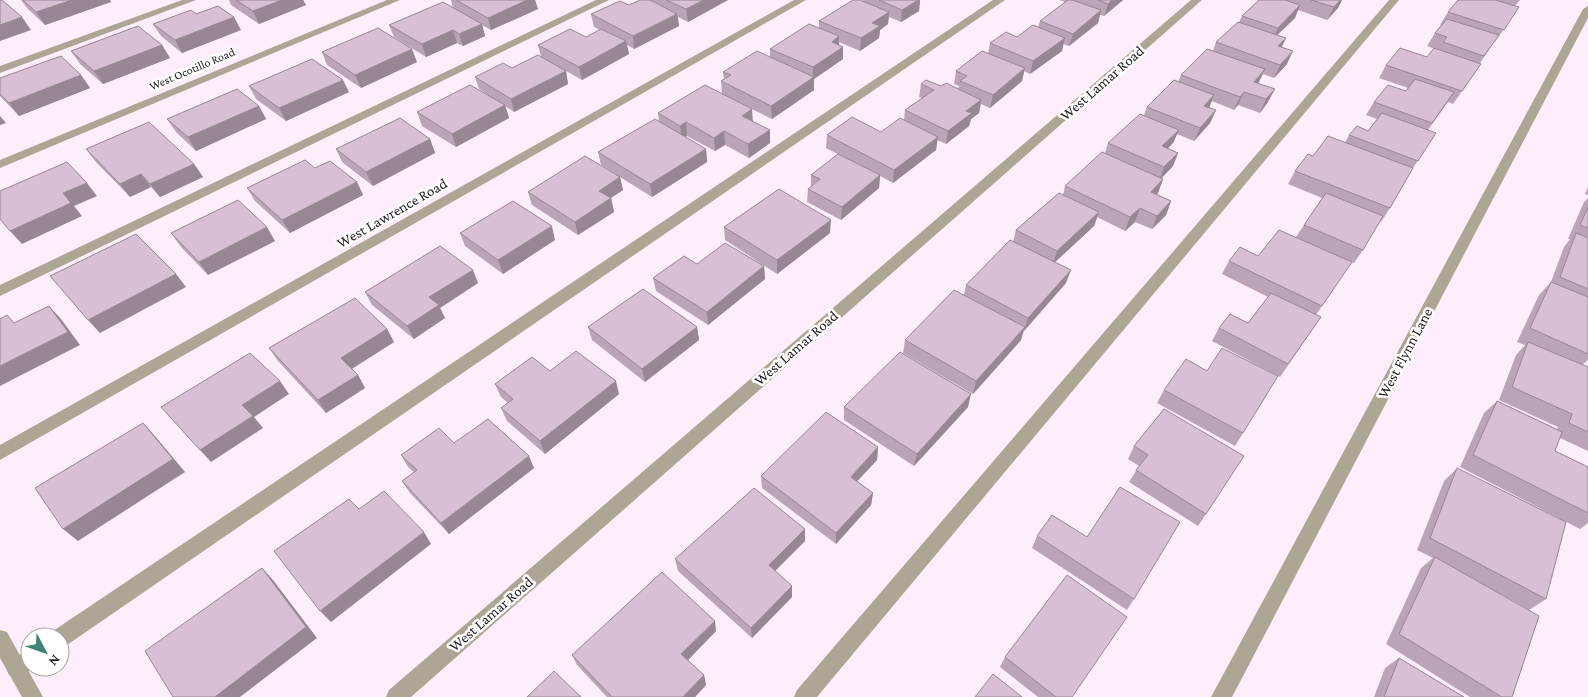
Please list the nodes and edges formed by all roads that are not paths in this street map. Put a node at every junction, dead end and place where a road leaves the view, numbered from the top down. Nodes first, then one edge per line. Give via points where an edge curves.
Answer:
1 (191, 0) edge
2 (395, 0) edge
3 (604, 0) edge
4 (801, 0) edge
5 (1000, 0) edge
6 (1197, 0) edge
7 (1394, 0) edge
8 (1588, 9) edge
9 (0, 70) edge
10 (0, 164) edge
11 (0, 292) edge
12 (0, 453) edge
13 (70, 631) edge
14 (0, 638) edge
15 (20, 661) edge
16 (27, 677) edge
17 (33, 697) edge
18 (396, 697) edge
19 (804, 697) edge
20 (1221, 697) edge

1 - 9 street
2 - 10 street, West Ocotillo Road
3 - 11 street
4 - 12 street, West Lawrence Road
5 - 13 street
6 - 18 street, West Lamar Road
7 - 19 street
8 - 20 street, West Flynn Lane
14 - 15 street
16 - 17 street

